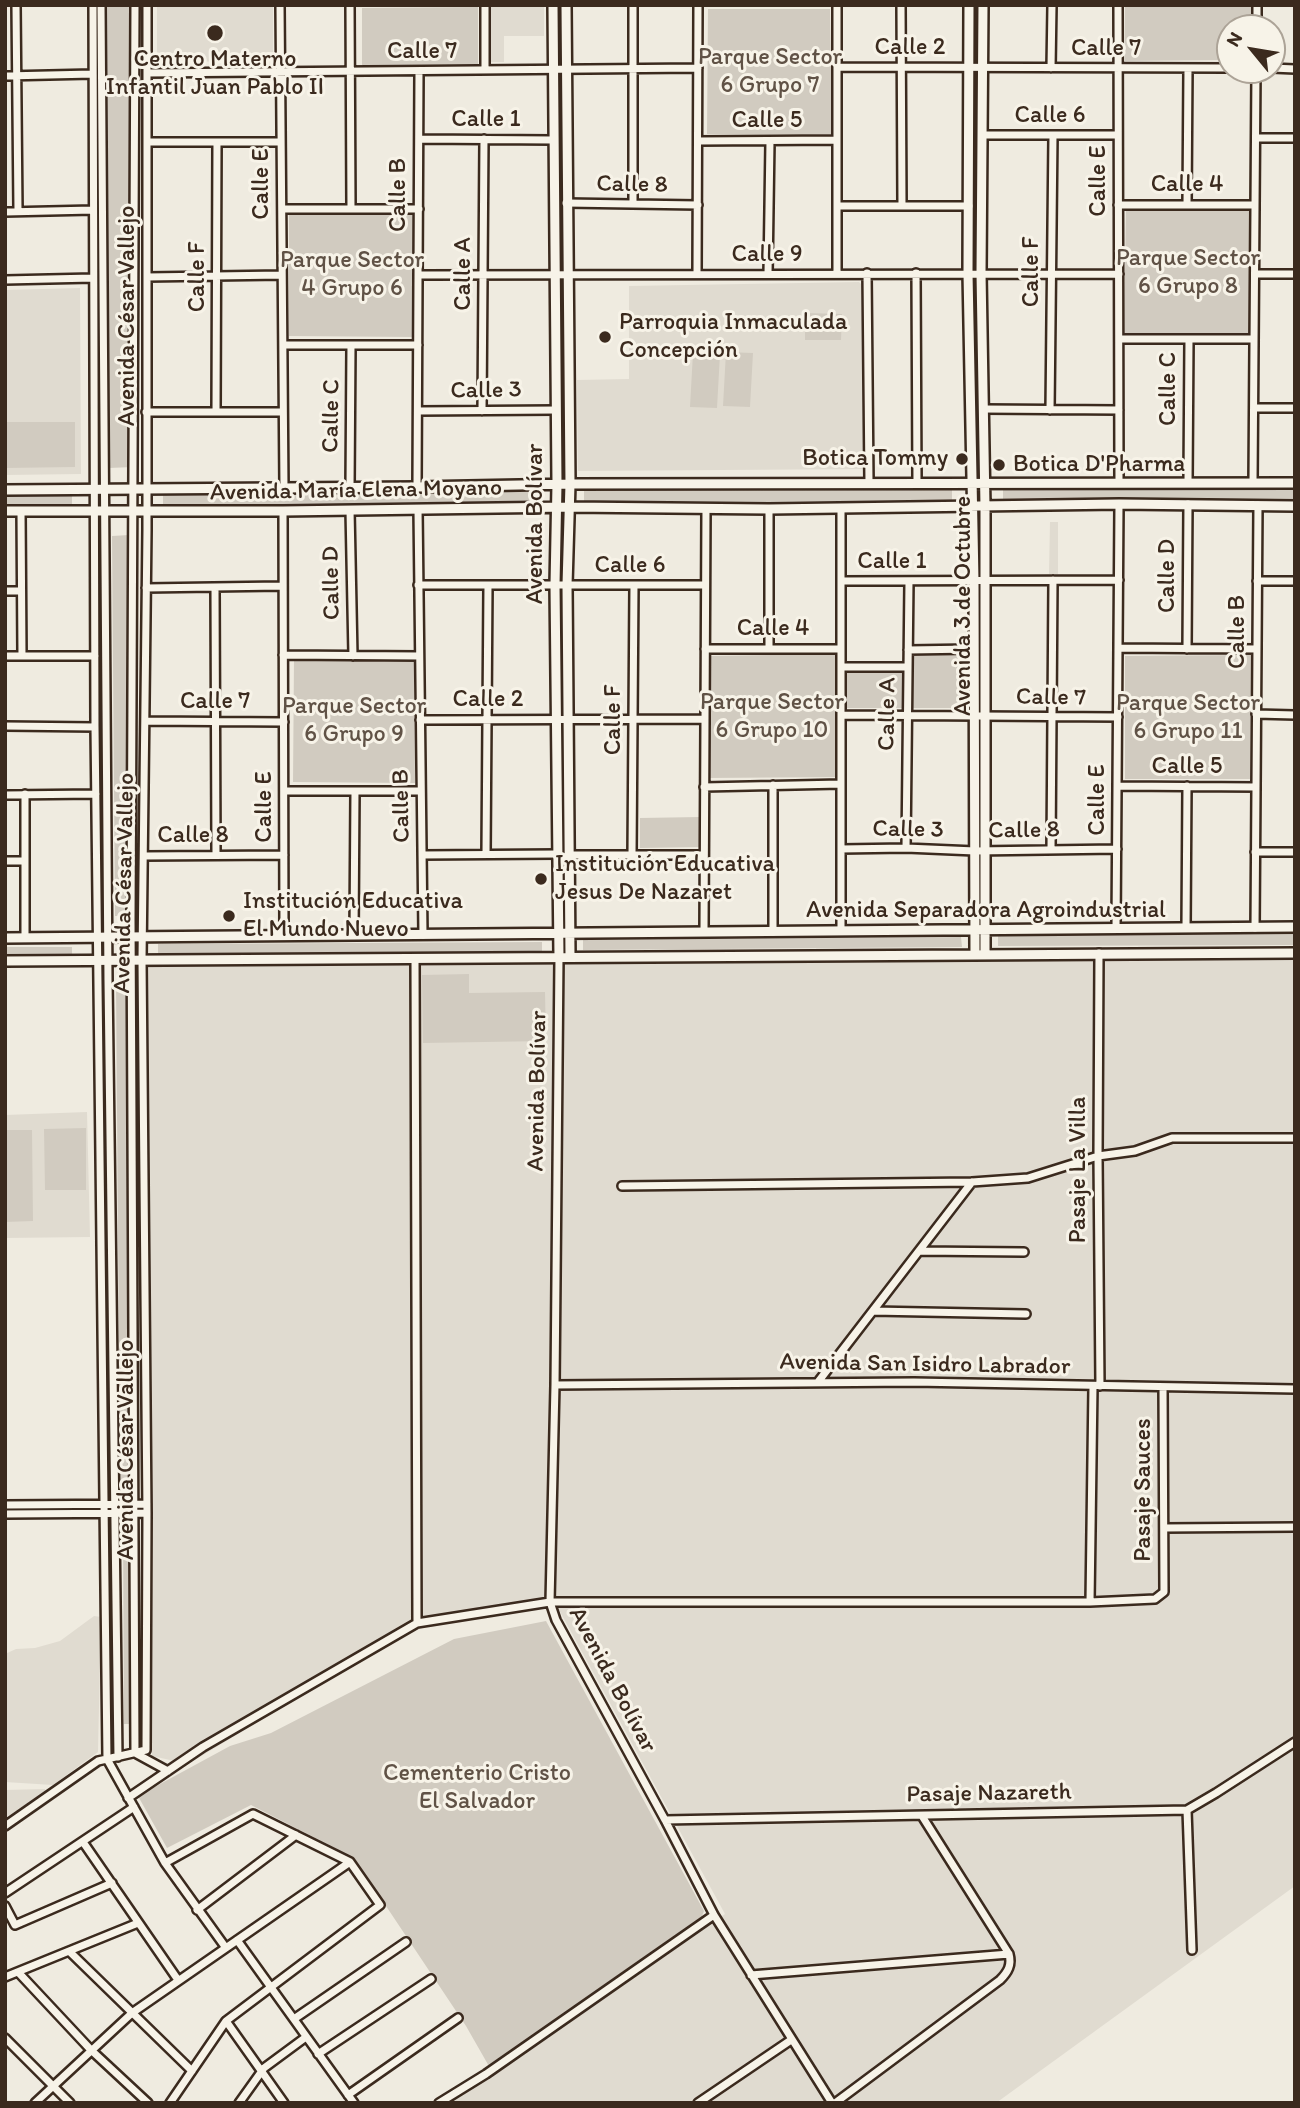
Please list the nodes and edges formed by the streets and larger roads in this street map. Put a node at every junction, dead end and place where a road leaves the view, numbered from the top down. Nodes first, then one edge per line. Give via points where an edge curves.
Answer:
1 (16, 5) edge
2 (93, 5) edge
3 (101, 5) edge
4 (135, 5) edge
5 (148, 5) edge
6 (280, 5) edge
7 (350, 5) edge
8 (485, 5) edge
9 (553, 5) edge
10 (566, 5) edge
11 (633, 5) edge
12 (698, 5) edge
13 (837, 5) edge
14 (901, 5) edge
15 (969, 5) edge
16 (983, 5) edge
17 (1052, 5) edge
18 (1118, 5) edge
19 (837, 67) junction
20 (698, 68) junction
21 (901, 68) junction
22 (969, 68) junction
23 (982, 68) junction
24 (1051, 68) junction
25 (1118, 68) junction
26 (1188, 68) junction
27 (1216, 68) edge
28 (566, 69) junction
29 (634, 69) junction
30 (485, 70) junction
31 (553, 70) junction
32 (350, 71) junction
33 (419, 71) junction
34 (281, 72) junction
35 (147, 73) junction
36 (93, 74) junction
37 (5, 76) edge
38 (17, 76) junction
39 (1256, 84) edge
40 (982, 135) junction
41 (1053, 135) junction
42 (1118, 135) junction
43 (1256, 138) junction
44 (1295, 138) edge
45 (419, 139) junction
46 (484, 139) junction
47 (554, 139) junction
48 (837, 140) junction
49 (698, 141) junction
50 (770, 141) junction
51 (147, 142) junction
52 (216, 142) junction
53 (281, 142) junction
54 (566, 203) junction
55 (633, 204) junction
56 (698, 205) junction
57 (1118, 205) junction
58 (1187, 205) junction
59 (1255, 205) junction
60 (837, 206) junction
61 (902, 206) junction
62 (969, 206) junction
63 (282, 209) junction
64 (351, 209) junction
65 (419, 209) junction
66 (93, 210) junction
67 (18, 211) junction
68 (5, 212) edge
69 (867, 273) junction
70 (916, 273) junction
71 (968, 273) junction
72 (981, 273) junction
73 (1052, 273) junction
74 (554, 274) junction
75 (567, 274) junction
76 (698, 274) junction
77 (768, 274) junction
78 (837, 274) junction
79 (1119, 274) junction
80 (1255, 274) junction
81 (1295, 274) edge
82 (282, 275) junction
83 (418, 275) junction
84 (483, 275) junction
85 (217, 276) junction
86 (93, 278) junction
87 (147, 278) junction
88 (5, 280) edge
89 (1119, 339) junction
90 (1189, 339) junction
91 (1254, 340) junction
92 (283, 345) junction
93 (351, 345) junction
94 (418, 345) junction
95 (1254, 408) junction
96 (1295, 408) edge
97 (984, 409) junction
98 (556, 410) junction
99 (1050, 410) junction
100 (1119, 410) junction
101 (418, 411) junction
102 (482, 411) junction
103 (146, 412) junction
104 (216, 412) junction
105 (282, 412) junction
106 (1119, 482) junction
107 (1188, 482) junction
108 (1253, 482) junction
109 (869, 483) junction
110 (917, 483) junction
111 (972, 483) junction
112 (984, 483) junction
113 (1295, 483) edge
114 (556, 484) junction
115 (570, 484) junction
116 (417, 487) junction
117 (284, 488) junction
118 (350, 488) junction
119 (5, 489) edge
120 (132, 489) junction
121 (147, 489) junction
122 (93, 490) junction
123 (104, 490) junction
124 (1119, 504) junction
125 (1188, 504) junction
126 (1258, 505) junction
127 (973, 506) junction
128 (985, 506) junction
129 (1295, 506) edge
130 (556, 507) junction
131 (569, 507) junction
132 (706, 508) junction
133 (841, 508) junction
134 (418, 509) junction
135 (769, 509) junction
136 (351, 510) junction
137 (5, 511) edge
138 (21, 511) junction
139 (94, 511) junction
140 (104, 511) junction
141 (283, 511) junction
142 (131, 512) junction
143 (147, 512) junction
144 (1053, 580) junction
145 (1119, 580) junction
146 (841, 581) junction
147 (909, 581) junction
148 (974, 581) junction
149 (984, 581) junction
150 (1257, 581) junction
151 (1295, 581) edge
152 (418, 585) junction
153 (488, 585) junction
154 (555, 585) junction
155 (567, 585) junction
156 (634, 585) junction
157 (705, 585) junction
158 (281, 586) junction
159 (215, 587) junction
160 (146, 588) junction
161 (5, 591) edge
162 (20, 591) junction
163 (1118, 648) junction
164 (705, 649) junction
165 (769, 649) junction
166 (841, 649) junction
167 (973, 649) junction
168 (1187, 649) junction
169 (1257, 649) junction
170 (908, 650) junction
171 (283, 655) junction
172 (5, 656) edge
173 (22, 656) junction
174 (95, 656) junction
175 (353, 656) junction
176 (419, 656) junction
177 (841, 667) junction
178 (908, 667) junction
179 (1256, 714) junction
180 (841, 715) junction
181 (1295, 715) edge
182 (907, 716) junction
183 (978, 716) junction
184 (1052, 717) junction
185 (1118, 718) junction
186 (487, 719) junction
187 (556, 719) junction
188 (568, 719) junction
189 (633, 719) junction
190 (705, 719) junction
191 (420, 720) junction
192 (146, 721) junction
193 (217, 722) junction
194 (285, 722) junction
195 (5, 726) edge
196 (94, 726) junction
197 (841, 784) junction
198 (773, 785) junction
199 (1117, 786) junction
200 (1187, 786) junction
201 (1256, 786) junction
202 (704, 787) junction
203 (284, 791) junction
204 (355, 791) junction
205 (421, 791) junction
206 (5, 794) edge
207 (25, 794) junction
208 (96, 794) junction
209 (906, 848) junction
210 (841, 849) junction
211 (1117, 849) junction
212 (1051, 850) junction
213 (979, 851) junction
214 (1255, 852) junction
215 (1295, 852) edge
216 (558, 854) junction
217 (216, 855) junction
218 (284, 855) junction
219 (422, 855) junction
220 (486, 855) junction
221 (570, 855) junction
222 (632, 855) junction
223 (704, 855) junction
224 (144, 856) junction
225 (5, 861) edge
226 (25, 861) junction
227 (1186, 928) junction
228 (1255, 928) junction
229 (1295, 928) edge
230 (1116, 929) junction
231 (980, 930) junction
232 (841, 931) junction
233 (704, 932) junction
234 (773, 932) junction
235 (570, 933) junction
236 (559, 934) junction
237 (354, 935) junction
238 (423, 935) junction
239 (284, 936) junction
240 (131, 937) junction
241 (143, 937) junction
242 (5, 938) edge
243 (25, 938) junction
244 (103, 938) junction
245 (1099, 953) junction
246 (1295, 953) edge
247 (980, 954) junction
248 (559, 957) junction
249 (570, 957) junction
250 (415, 958) junction
251 (103, 960) junction
252 (142, 960) junction
253 (5, 961) edge
254 (131, 961) junction
255 (1295, 1138) edge
256 (1098, 1156) junction
257 (972, 1182) junction
258 (622, 1186) dead end
259 (919, 1251) junction
260 (1024, 1252) dead end
261 (873, 1311) junction
262 (1026, 1314) dead end
263 (818, 1382) junction
264 (555, 1385) junction
265 (1096, 1386) junction
266 (1163, 1387) junction
267 (1295, 1389) edge
268 (5, 1504) edge
269 (43, 1504) junction
270 (76, 1504) junction
271 (104, 1504) junction
272 (115, 1504) junction
273 (135, 1504) junction
274 (147, 1504) junction
275 (104, 1513) junction
276 (115, 1513) junction
277 (135, 1513) junction
278 (147, 1513) junction
279 (5, 1514) edge
280 (43, 1514) junction
281 (77, 1514) junction
282 (1295, 1527) edge
283 (1164, 1528) junction
284 (550, 1602) junction
285 (1090, 1602) junction
286 (417, 1623) junction
287 (1295, 1742) edge
288 (135, 1753) junction
289 (118, 1757) junction
290 (107, 1759) junction
291 (168, 1771) junction
292 (128, 1797) junction
293 (134, 1807) junction
294 (1187, 1810) junction
295 (922, 1815) junction
296 (665, 1820) junction
297 (5, 1826) edge
298 (296, 1835) junction
299 (83, 1842) junction
300 (349, 1862) junction
301 (165, 1863) junction
302 (112, 1883) junction
303 (5, 1894) edge
304 (5, 1906) edge
305 (197, 1910) junction
306 (714, 1915) junction
307 (138, 1923) junction
308 (237, 1940) junction
309 (405, 1942) dead end
310 (226, 1948) junction
311 (1192, 1950) dead end
312 (70, 1952) junction
313 (1009, 1954) junction
314 (18, 1972) junction
315 (751, 1975) junction
316 (5, 1977) edge
317 (431, 1979) dead end
318 (178, 1980) junction
319 (271, 1987) junction
320 (132, 2013) junction
321 (458, 2018) dead end
322 (294, 2019) junction
323 (226, 2021) junction
324 (306, 2037) junction
325 (5, 2038) edge
326 (791, 2040) junction
327 (91, 2050) junction
328 (318, 2054) junction
329 (192, 2071) junction
330 (261, 2071) junction
331 (54, 2086) junction
332 (348, 2095) junction
333 (35, 2103) edge
334 (70, 2103) edge
335 (148, 2103) edge
336 (170, 2103) edge
337 (239, 2103) edge
338 (284, 2103) edge
339 (354, 2103) edge
340 (439, 2103) edge
341 (698, 2103) edge
342 (833, 2103) edge

1 - 38 street
2 - 36 street, Avenida César Vallejo
3 - 123 street, Avenida César Vallejo
4 - 120 street, Avenida César Vallejo
5 - 35 street, Avenida César Vallejo
6 - 34 street, Calle E
7 - 32 street
8 - 30 street
9 - 31 street, Avenida Bolívar
10 - 28 street, Avenida Bolívar
11 - 29 street
12 - 20 street
13 - 19 street
14 - 21 street
15 - 22 street, Avenida 3 de Octubre
16 - 23 street, Avenida 3 de Octubre
17 - 24 street
18 - 25 street, Calle E
19 - 21 street, Calle 2
19 - 48 street
20 - 29 street, Calle 7
20 - 49 street
21 - 22 street, Calle 2
21 - 61 street
22 - 23 street, Calle 2
22 - 62 street, Avenida 3 de Octubre
23 - 24 street, Calle 7
23 - 40 street, Avenida 3 de Octubre
24 - 25 street, Calle 7
25 - 26 street, Calle 7
25 - 42 street, Calle E
26 - 27 street, Calle 7
26 - 58 street
28 - 29 street, Calle 7
28 - 31 street, Calle 7
28 - 54 street, Avenida Bolívar
29 - 55 street
30 - 31 street, Calle 7
30 - 33 street, Calle 7
31 - 47 street, Avenida Bolívar
32 - 33 street, Calle 7
32 - 34 street, Calle 7
32 - 64 street
33 - 45 street, Calle B
34 - 35 street, Calle 7
34 - 53 street, Calle E
35 - 51 street, Avenida César Vallejo
36 - 38 street
36 - 66 street, Avenida César Vallejo
37 - 38 street
38 - 67 street
39 - 43 street
40 - 41 street, Calle 6
40 - 72 street, Avenida 3 de Octubre
41 - 42 street, Calle 6
41 - 73 street, Calle F
42 - 57 street, Calle E
43 - 44 street
43 - 59 street
45 - 46 street, Calle 1
45 - 65 street, Calle B
46 - 47 street, Calle 1
46 - 84 street, Calle A
47 - 74 street, Avenida Bolívar
48 - 50 street, Calle 5
48 - 60 street
49 - 50 street, Calle 5
49 - 56 street
50 - 77 street
51 - 52 street
51 - 87 street, Avenida César Vallejo
52 - 53 street
52 - 85 street, Calle F
53 - 63 street, Calle E
54 - 55 street, Calle 8
54 - 75 street, Avenida Bolívar
55 - 56 street, Calle 8
56 - 76 street
57 - 58 street, Calle 4
57 - 79 street, Calle E
58 - 59 street, Calle 4
59 - 80 street
60 - 61 street
60 - 78 street
61 - 62 street
62 - 71 street, Avenida 3 de Octubre
63 - 64 street
63 - 82 street, Calle E
64 - 65 street
65 - 83 street, Calle B
66 - 67 street
66 - 86 street, Avenida César Vallejo
67 - 68 street
69 - 70 street, Calle 9
69 - 78 street, Calle 9
69 - 109 street
70 - 71 street, Calle 9
70 - 110 street
71 - 72 street, Calle 9
71 - 111 street, Avenida 3 de Octubre
72 - 73 street
72 - 97 street, Avenida 3 de Octubre
73 - 79 street
73 - 99 street, Calle F
74 - 75 street, Calle 9
74 - 84 street
74 - 98 street, Avenida Bolívar
75 - 76 street, Calle 9
75 - 115 street, Avenida Bolívar
76 - 77 street, Calle 9
77 - 78 street, Calle 9
79 - 89 street, Calle E
80 - 81 street
80 - 91 street
82 - 85 street
82 - 92 street, Calle E
83 - 84 street
83 - 94 street, Calle B
84 - 102 street, Calle A
85 - 87 street
85 - 104 street, Calle F
86 - 88 street
86 - 122 street, Avenida César Vallejo
87 - 103 street, Avenida César Vallejo
89 - 90 street
89 - 100 street, Calle E
90 - 91 street
90 - 107 street, Calle C
91 - 95 street
92 - 93 street
92 - 105 street, Calle E
93 - 94 street
93 - 118 street, Calle C
94 - 101 street, Calle B
95 - 96 street
95 - 108 street
97 - 99 street
97 - 112 street, Avenida 3 de Octubre
98 - 102 street, Calle 3
98 - 114 street, Avenida Bolívar
99 - 100 street
100 - 106 street, Calle E
101 - 102 street, Calle 3
101 - 116 street, Calle B
103 - 104 street
103 - 121 street, Avenida César Vallejo
104 - 105 street
105 - 117 street, Calle E
106 - 107 street, Avenida María Elena Moyano
106 - 112 street, Avenida María Elena Moyano
107 - 108 street, Avenida María Elena Moyano
108 - 113 street, Avenida María Elena Moyano
109 - 110 street, Avenida María Elena Moyano
109 - 115 street, Avenida María Elena Moyano
110 - 111 street, Avenida María Elena Moyano
111 - 112 street, Avenida María Elena Moyano
111 - 127 street, Avenida 3 de Octubre
112 - 128 street, Avenida 3 de Octubre
114 - 115 street, Avenida María Elena Moyano
114 - 116 street, Avenida María Elena Moyano
114 - 130 street, Avenida Bolívar
115 - 131 street, Avenida Bolívar
116 - 118 street, Avenida María Elena Moyano
117 - 118 street, Avenida María Elena Moyano
117 - 121 street, Avenida María Elena Moyano
119 - 122 street, Avenida María Elena Moyano
120 - 121 street, Avenida María Elena Moyano
120 - 123 street, Avenida María Elena Moyano
120 - 142 street, Avenida César Vallejo
121 - 143 street, Avenida César Vallejo
122 - 123 street, Avenida María Elena Moyano
122 - 139 street, Avenida César Vallejo
123 - 140 street, Avenida César Vallejo
124 - 125 street, Avenida María Elena Moyano
124 - 128 street, Avenida María Elena Moyano
124 - 145 street, Calle E
125 - 126 street, Avenida María Elena Moyano
125 - 168 street, Calle D
126 - 129 street, Avenida María Elena Moyano
126 - 150 street, Calle B
127 - 128 street, Avenida María Elena Moyano
127 - 133 street, Avenida María Elena Moyano
127 - 148 street, Avenida 3 de Octubre
128 - 149 street, Avenida 3 de Octubre
130 - 131 street, Avenida María Elena Moyano
130 - 134 street, Avenida María Elena Moyano
130 - 154 street, Avenida Bolívar
131 - 132 street, Avenida María Elena Moyano
131 - 155 street, Avenida Bolívar
132 - 135 street, Avenida María Elena Moyano
132 - 157 street
133 - 135 street, Avenida María Elena Moyano
133 - 146 street
134 - 136 street, Avenida María Elena Moyano
134 - 152 street, Calle B
135 - 165 street
136 - 141 street, Avenida María Elena Moyano
136 - 175 street, Calle D
137 - 138 street, Avenida María Elena Moyano
138 - 139 street, Avenida María Elena Moyano
138 - 162 street
139 - 140 street, Avenida María Elena Moyano
139 - 174 street, Avenida César Vallejo
140 - 142 street, Avenida María Elena Moyano
140 - 244 street, Avenida César Vallejo
141 - 143 street, Avenida María Elena Moyano
141 - 158 street, Calle E
142 - 143 street, Avenida María Elena Moyano
142 - 240 street, Avenida César Vallejo
143 - 160 street, Avenida César Vallejo
144 - 145 street
144 - 149 street
144 - 184 street
145 - 163 street, Calle E
146 - 147 street, Calle 1
146 - 166 street
147 - 148 street, Calle 1
147 - 170 street, Calle A
148 - 149 street, Calle 1
148 - 167 street, Avenida 3 de Octubre
149 - 183 street, Avenida 3 de Octubre
150 - 151 street
150 - 169 street, Calle B
152 - 153 street
152 - 176 street, Calle B
153 - 154 street
153 - 186 street
154 - 155 street, Calle 6
154 - 187 street, Avenida Bolívar
155 - 156 street, Calle 6
155 - 188 street, Avenida Bolívar
156 - 157 street, Calle 6
156 - 189 street, Calle F
157 - 164 street
158 - 159 street
158 - 171 street, Calle E
159 - 160 street
159 - 193 street
160 - 192 street, Avenida César Vallejo
161 - 162 street
162 - 173 street
163 - 168 street
163 - 185 street, Calle E
164 - 165 street, Calle 4
164 - 190 street
165 - 166 street, Calle 4
166 - 177 street
167 - 170 street
167 - 183 street, Avenida 3 de Octubre
168 - 169 street
169 - 179 street, Calle B
170 - 178 street, Calle A
171 - 175 street
171 - 194 street, Calle E
172 - 173 street
173 - 174 street
174 - 196 street, Avenida César Vallejo
175 - 176 street
176 - 191 street, Calle B
177 - 178 street
177 - 180 street
178 - 182 street, Calle A
179 - 181 street
179 - 201 street, Calle B
180 - 182 street
180 - 197 street
182 - 183 street
182 - 209 street, Calle A
183 - 184 street, Calle 7
183 - 213 street, Avenida 3 de Octubre
184 - 185 street, Calle 7
184 - 212 street
185 - 199 street, Calle E
186 - 187 street, Calle 2
186 - 191 street, Calle 2
186 - 220 street
187 - 188 street
187 - 216 street, Avenida Bolívar
188 - 189 street
188 - 221 street, Avenida Bolívar
189 - 190 street
189 - 222 street, Calle F
190 - 202 street
191 - 205 street, Calle B
192 - 193 street, Calle 7
192 - 224 street, Avenida César Vallejo
193 - 194 street, Calle 7
193 - 217 street
194 - 203 street, Calle E
195 - 196 street
196 - 208 street, Avenida César Vallejo
197 - 198 street
197 - 210 street
198 - 202 street
198 - 234 street
199 - 200 street, Calle 5
199 - 211 street, Calle E
200 - 201 street, Calle 5
200 - 227 street
201 - 214 street, Calle B
202 - 223 street
203 - 204 street
203 - 218 street, Calle E
204 - 205 street
204 - 237 street
205 - 219 street, Calle B
206 - 207 street
207 - 208 street
207 - 226 street
208 - 244 street, Avenida César Vallejo
209 - 210 street, Calle 3
209 - 213 street, Calle 3
210 - 232 street
211 - 212 street, Calle 8
211 - 230 street, Calle E
212 - 213 street, Calle 8
213 - 231 street, Avenida 3 de Octubre
214 - 215 street
214 - 228 street, Calle B
216 - 220 street
216 - 236 street, Avenida Bolívar
217 - 218 street, Calle 8
217 - 224 street, Calle 8
218 - 239 street, Calle E
219 - 220 street
219 - 238 street, Calle B
221 - 222 street
221 - 235 street, Avenida Bolívar
222 - 223 street
223 - 233 street
224 - 241 street, Avenida César Vallejo
225 - 226 street
226 - 243 street
227 - 228 street, Avenida Separadora Agroindustrial
227 - 230 street, Avenida Separadora Agroindustrial
228 - 229 street, Avenida Separadora Agroindustrial
230 - 231 street, Avenida Separadora Agroindustrial
231 - 232 street, Avenida Separadora Agroindustrial
231 - 247 street, Avenida 3 de Octubre
232 - 234 street, Avenida Separadora Agroindustrial
233 - 234 street, Avenida Separadora Agroindustrial
233 - 235 street, Avenida Separadora Agroindustrial
235 - 236 street, Avenida Separadora Agroindustrial
235 - 249 street, Avenida Bolívar
236 - 238 street, Avenida Separadora Agroindustrial
236 - 248 street, Avenida Bolívar
237 - 238 street, Avenida Separadora Agroindustrial
237 - 239 street, Avenida Separadora Agroindustrial
239 - 241 street, Avenida Separadora Agroindustrial
240 - 241 street, Avenida Separadora Agroindustrial
240 - 244 street, Avenida Separadora Agroindustrial
240 - 254 street, Avenida César Vallejo
241 - 252 street, Avenida César Vallejo
242 - 243 street, Avenida Separadora Agroindustrial
243 - 244 street, Avenida Separadora Agroindustrial
244 - 251 street, Avenida César Vallejo
245 - 246 street, Avenida Separadora Agroindustrial
245 - 247 street, Avenida Separadora Agroindustrial
245 - 256 street, Pasaje La Villa
247 - 249 street, Avenida Separadora Agroindustrial
248 - 249 street, Avenida Separadora Agroindustrial
248 - 250 street, Avenida Separadora Agroindustrial
248 - 264 street, Avenida Bolívar
250 - 252 street, Avenida Separadora Agroindustrial
250 - 286 street
251 - 253 street, Avenida Separadora Agroindustrial
251 - 254 street, Avenida Separadora Agroindustrial
251 - 271 street, Avenida César Vallejo
251 - 272 street, Avenida César Vallejo
252 - 254 street, Avenida Separadora Agroindustrial
252 - 274 street, Avenida César Vallejo
254 - 273 street, Avenida César Vallejo
255 - 256 street via 1172,1138 1135,1151
256 - 257 street via 1028,1178
256 - 265 street, Pasaje La Villa
257 - 258 street
257 - 259 street
259 - 260 street
259 - 261 street
261 - 262 street
261 - 263 street
263 - 264 street, Avenida San Isidro Labrador
263 - 265 street, Avenida San Isidro Labrador
264 - 284 street, Avenida Bolívar
265 - 266 street, Avenida San Isidro Labrador
265 - 285 street, Pasaje La Villa
266 - 267 street, Avenida San Isidro Labrador
266 - 283 street, Pasaje Sauces
268 - 269 street
269 - 270 street
269 - 280 street
270 - 271 street
270 - 281 street
271 - 272 street
271 - 275 street, Avenida César Vallejo
272 - 273 street
272 - 276 street, Avenida César Vallejo
273 - 274 street
273 - 277 street, Avenida César Vallejo
274 - 278 street, Avenida César Vallejo
275 - 276 street
275 - 281 street
275 - 290 street, Avenida César Vallejo
276 - 277 street
276 - 289 street, Avenida César Vallejo
277 - 278 street
277 - 288 street, Avenida César Vallejo
278 - 288 street, Avenida César Vallejo via 146,1750
279 - 280 street
280 - 281 street
282 - 283 street
283 - 285 street, Pasaje Sauces via 1164,1592 1156,1599
284 - 285 street
284 - 286 street
284 - 296 street, Avenida Bolívar
286 - 291 street
287 - 294 street, Pasaje Nazareth
288 - 289 street, Avenida César Vallejo
288 - 291 street
289 - 290 street, Avenida César Vallejo
290 - 292 street
290 - 297 street, Avenida César Vallejo
291 - 292 street
292 - 293 street
293 - 299 street
293 - 301 street
294 - 295 street, Pasaje Nazareth
294 - 311 street
295 - 296 street, Pasaje Nazareth
295 - 313 street
296 - 306 street, Avenida Bolívar
298 - 300 street
298 - 301 street via 253,1814
298 - 305 street
299 - 302 street
299 - 303 street
300 - 308 street
300 - 319 street via 380,1905
301 - 305 street
302 - 304 street via 15,1925
302 - 307 street
305 - 310 street
306 - 315 street, Avenida Bolívar
306 - 340 street
307 - 312 street
307 - 318 street
308 - 310 street
308 - 319 street
309 - 322 street
310 - 318 street
312 - 314 street
312 - 320 street
313 - 315 street
313 - 342 street via 1011,1962 1000,1980
314 - 316 street
314 - 327 street
315 - 326 street, Avenida Bolívar
317 - 328 street
318 - 320 street
319 - 322 street
319 - 323 street
320 - 327 street
320 - 329 street
321 - 332 street
322 - 324 street
323 - 329 street
323 - 330 street
324 - 328 street
324 - 330 street
325 - 331 street
326 - 341 street
326 - 342 street, Avenida Bolívar
327 - 331 street
327 - 335 street
328 - 332 street
329 - 336 street
330 - 337 street
330 - 338 street
331 - 333 street
331 - 334 street
332 - 339 street

